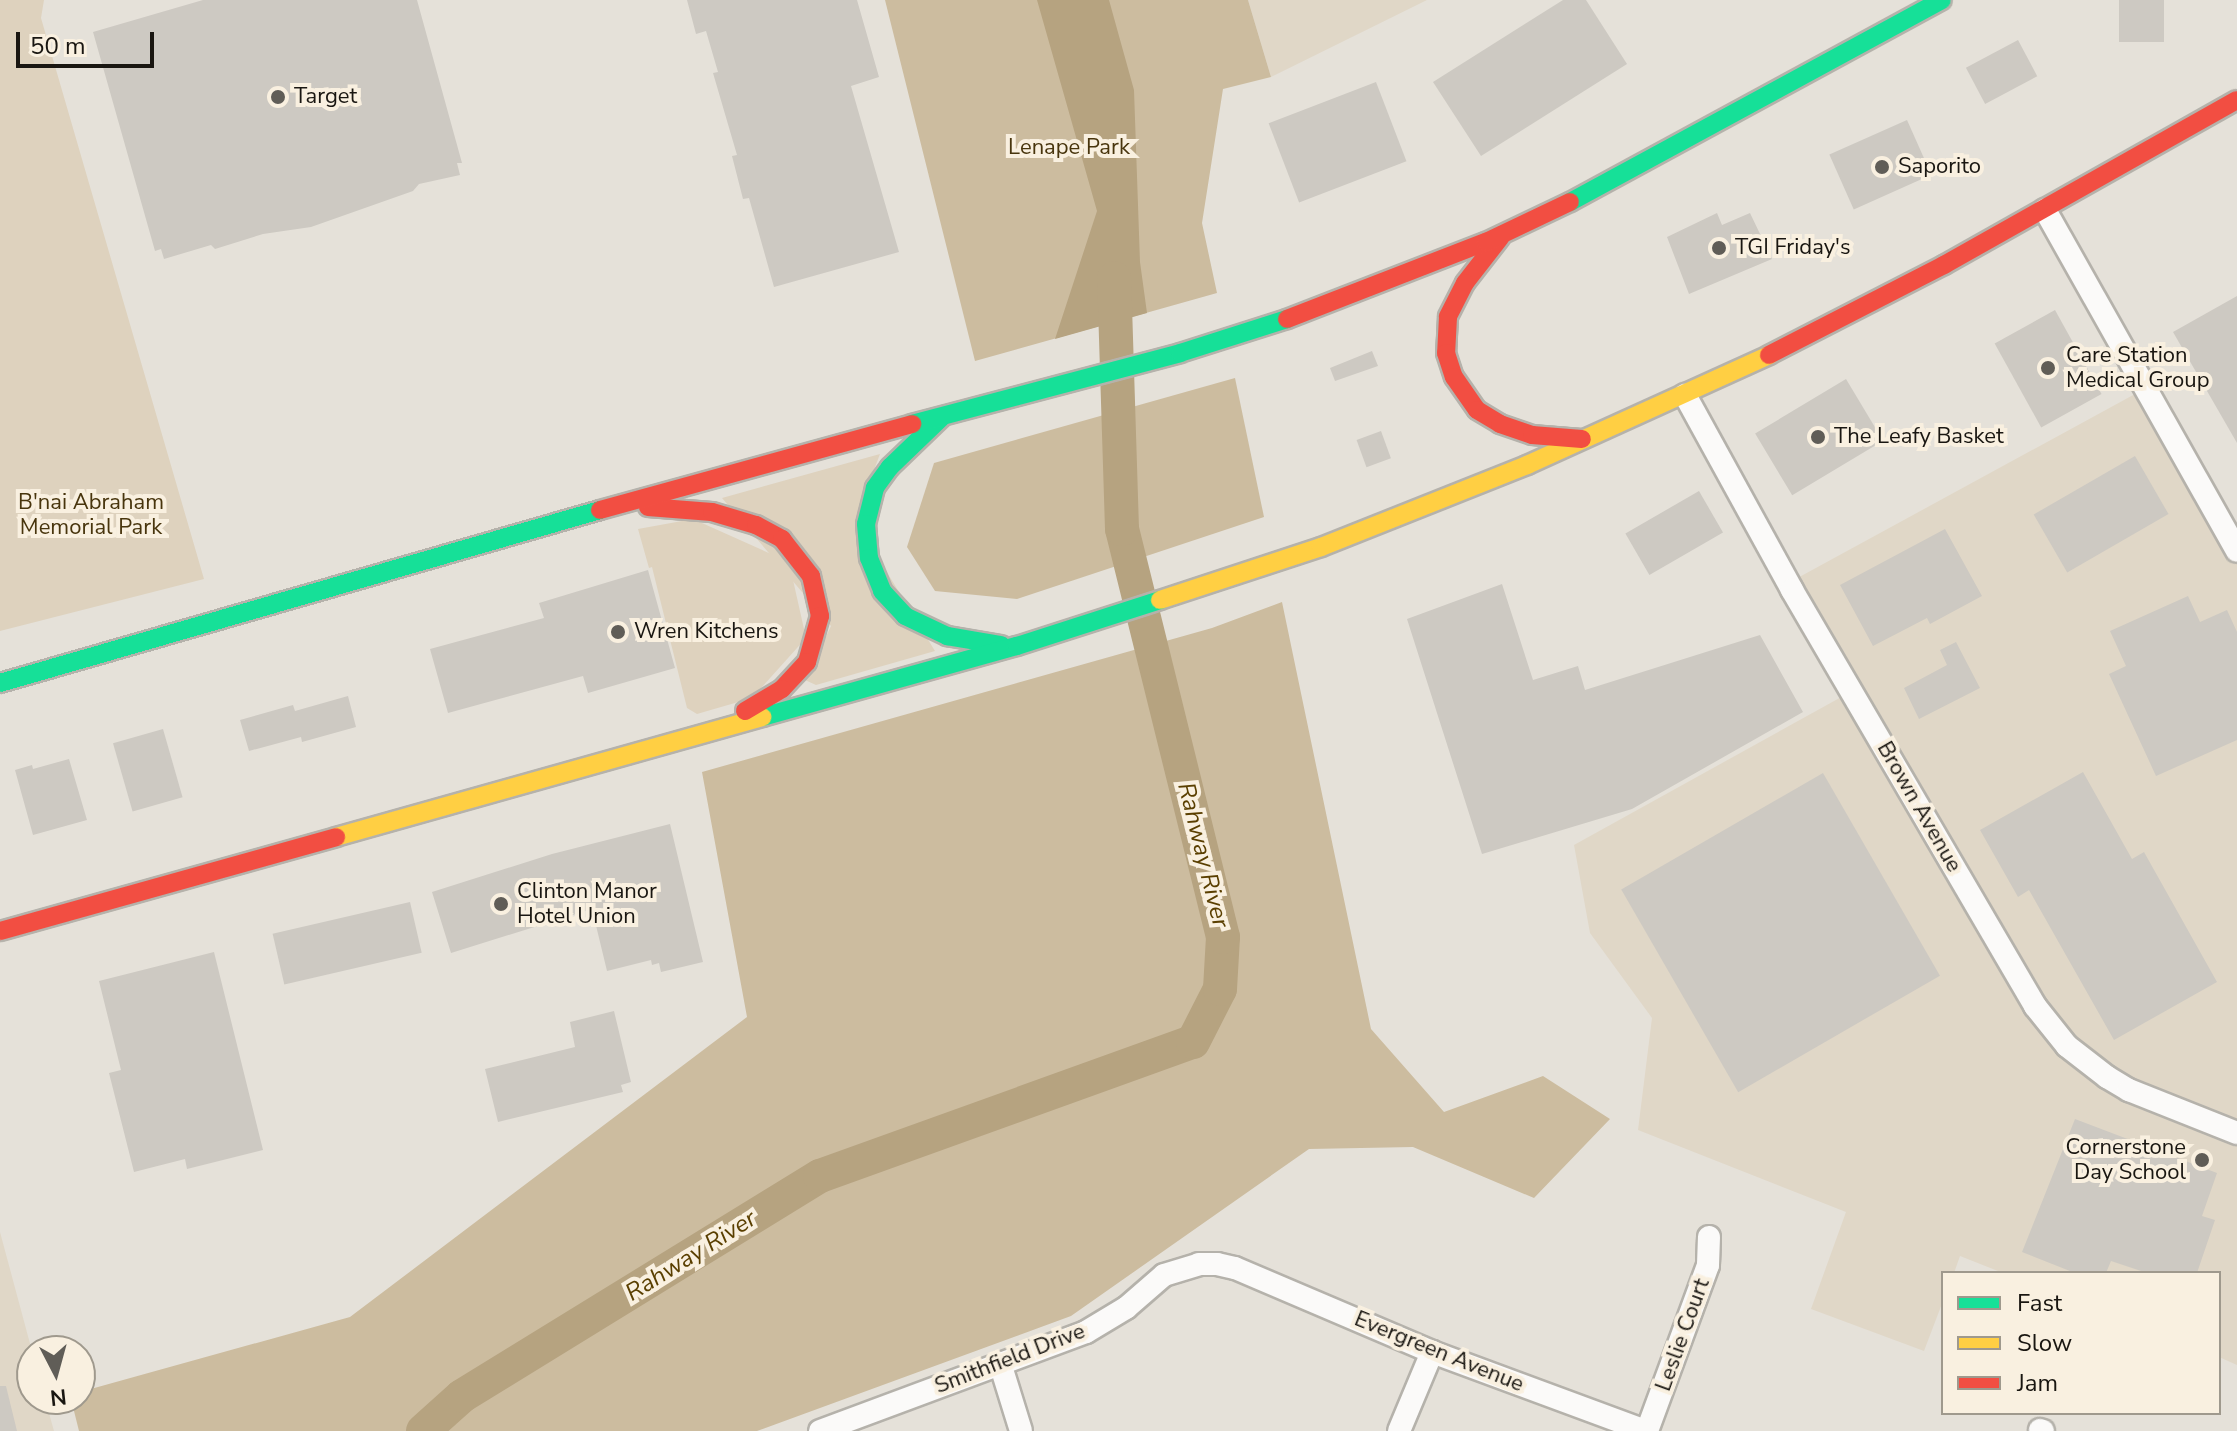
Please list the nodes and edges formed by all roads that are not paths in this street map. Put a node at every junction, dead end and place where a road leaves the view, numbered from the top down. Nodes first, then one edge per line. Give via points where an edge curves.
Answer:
1 (1942, 0) edge
2 (2237, 100) edge
3 (2045, 210) junction
4 (1502, 235) junction
5 (1685, 395) junction
6 (944, 415) junction
7 (1588, 439) junction
8 (620, 505) junction
9 (2237, 551) edge
10 (1017, 646) junction
11 (0, 683) edge
12 (707, 733) junction
13 (0, 931) edge
14 (2237, 1133) edge
15 (1709, 1237) dead end
16 (1235, 1268) joint
17 (1432, 1352) junction
18 (1000, 1363) junction
19 (820, 1431) edge
20 (1021, 1431) edge
21 (1399, 1431) edge
22 (1646, 1431) edge

1 - 4 highway via 1638,167
2 - 3 highway
3 - 5 highway
3 - 9 street
4 - 6 highway via 1324,308
4 - 7 highway via 1465,283 1448,317 1446,353 1454,377 1477,410 1500,424 1549,438
5 - 7 highway
5 - 14 street, Brown Avenue via 1799,602 2050,1027 2118,1084
6 - 8 highway
6 - 10 highway via 875,488 866,524 872,569 889,601 917,623 962,640
7 - 10 highway via 1367,530
8 - 11 highway
8 - 12 highway via 712,512 756,525 794,550 816,589 819,628 807,662 770,698
10 - 12 highway
12 - 13 highway
15 - 22 street, Leslie Court via 1708,1265
16 - 17 street, Evergreen Avenue
16 - 18 street, Smithfield Drive via 1181,1268 1086,1332
17 - 21 street
17 - 22 street, Evergreen Avenue
18 - 19 street, Smithfield Drive
18 - 20 street

